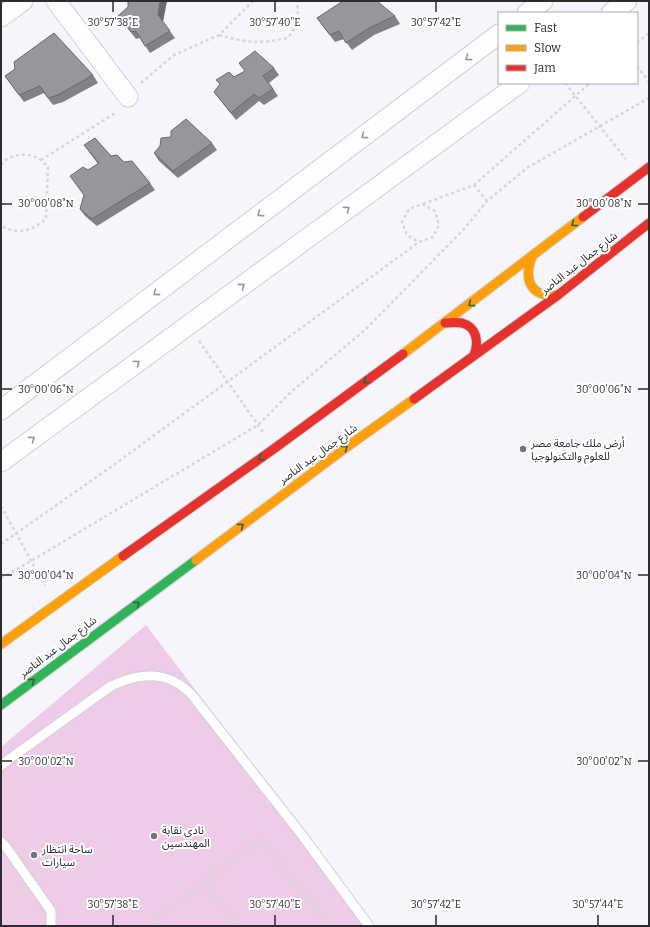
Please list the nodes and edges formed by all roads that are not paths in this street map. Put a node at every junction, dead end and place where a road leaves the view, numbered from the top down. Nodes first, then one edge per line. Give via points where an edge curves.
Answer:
1 (23, 1) edge
2 (56, 1) edge
3 (543, 1) edge
4 (627, 1) edge
5 (528, 12) edge
6 (612, 12) edge
7 (1, 17) edge
8 (498, 35) edge
9 (519, 84) edge
10 (128, 97) dead end
11 (649, 167) edge
12 (649, 223) edge
13 (532, 257) junction
14 (558, 295) junction
15 (445, 324) junction
16 (474, 355) junction
17 (1, 410) edge
18 (1, 462) edge
19 (1, 644) edge
20 (1, 705) edge
21 (1, 765) edge
22 (1, 842) edge
23 (51, 926) edge
24 (369, 926) edge

1 - 7 street
2 - 10 street
3 - 5 street
4 - 6 street
8 -> 17 street
18 -> 9 street
11 -> 13 main road
12 - 14 main road, شارع جمال عبد الناصر
13 - 14 main road via 527,274 532,287 544,295
13 -> 15 main road
14 - 16 main road, شارع جمال عبد الناصر
15 - 16 main road via 460,322 472,329 478,342 478,349
15 -> 19 main road
20 -> 16 main road, شارع جمال عبد الناصر
21 - 24 lane via 111,686 123,680 147,675 169,678 192,694
22 - 23 lane via 51,911

